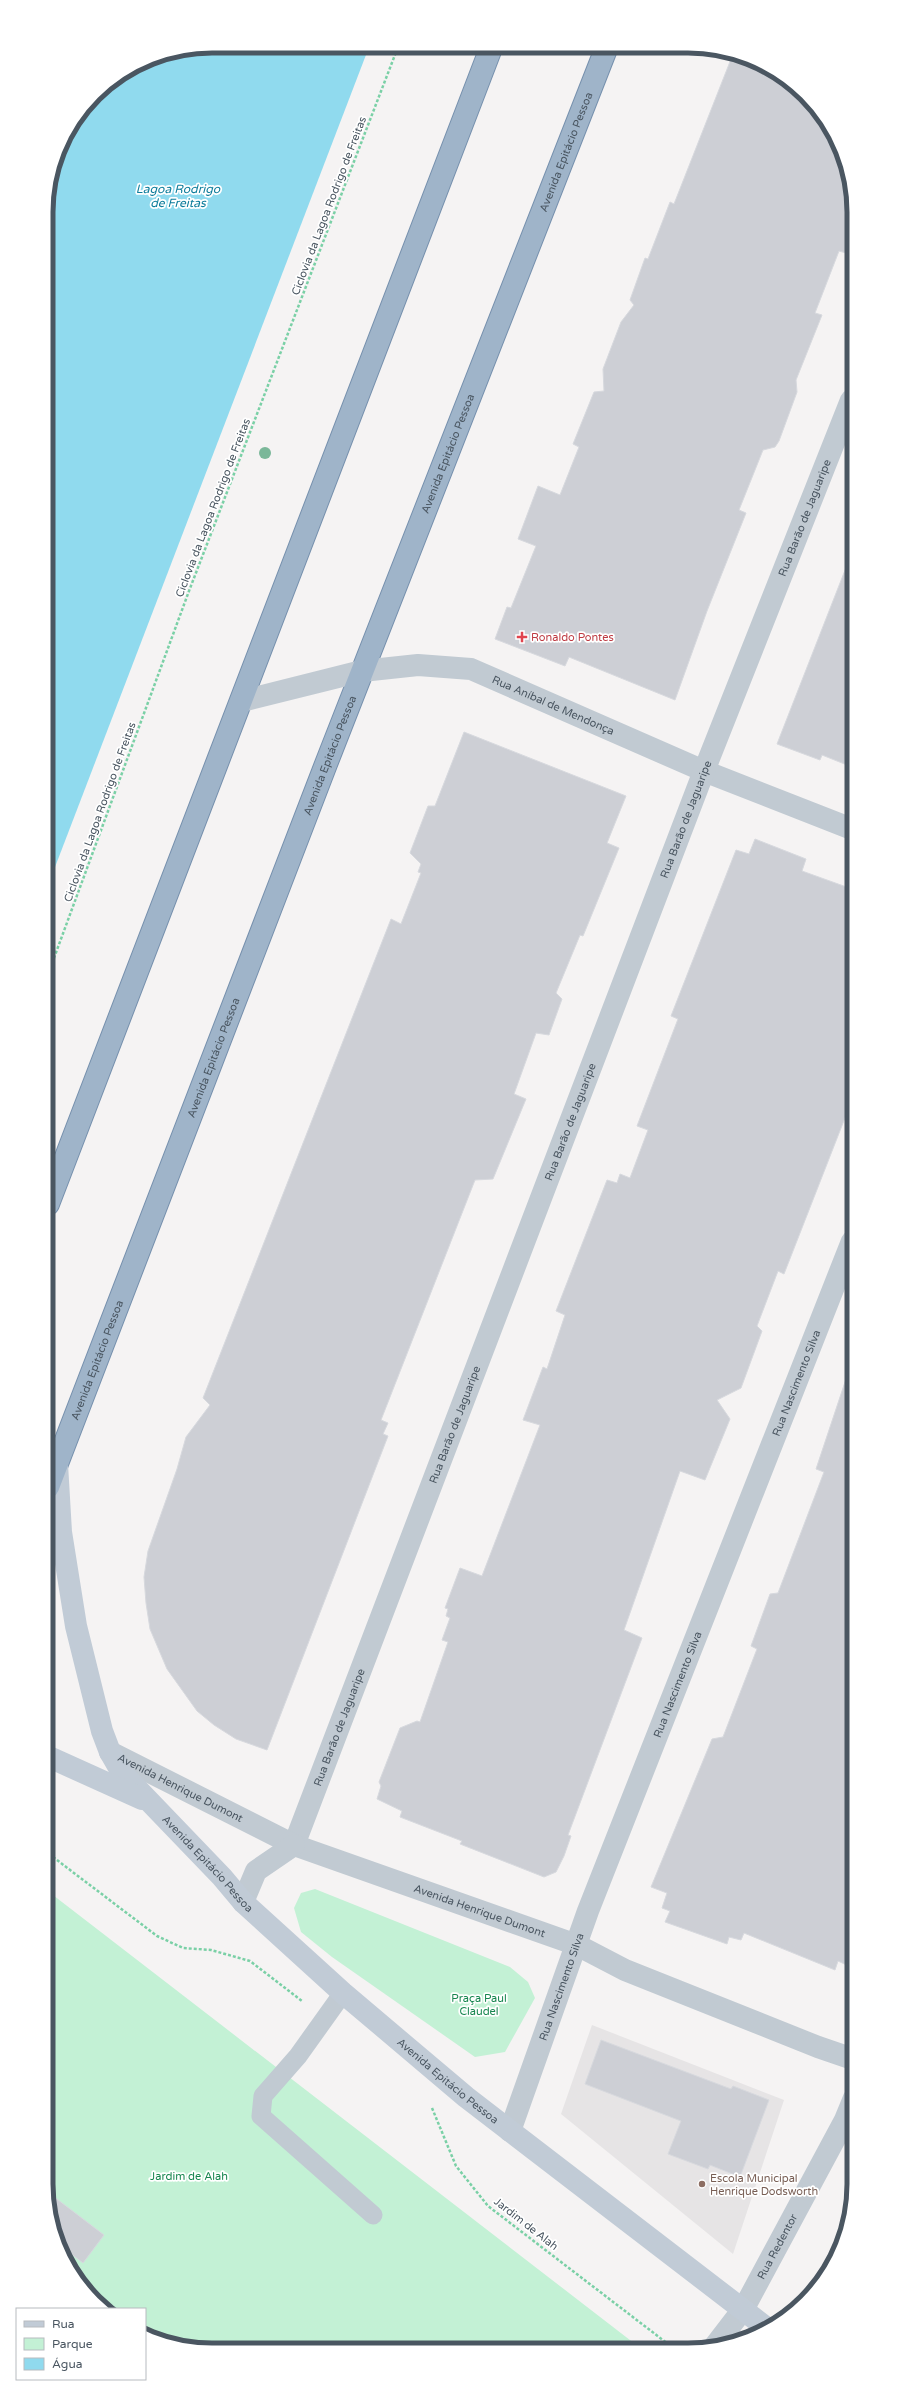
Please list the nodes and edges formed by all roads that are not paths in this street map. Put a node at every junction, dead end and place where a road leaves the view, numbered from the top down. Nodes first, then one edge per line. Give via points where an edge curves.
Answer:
1 (489, 53) edge
2 (604, 53) edge
3 (847, 410) edge
4 (362, 671) junction
5 (242, 701) junction
6 (704, 771) junction
7 (847, 828) edge
8 (53, 1191) edge
9 (847, 1254) edge
10 (57, 1464) junction
11 (53, 1474) edge
12 (110, 1752) junction
13 (53, 1759) edge
14 (152, 1804) junction
15 (294, 1845) junction
16 (243, 1902) junction
17 (577, 1945) junction
18 (343, 1993) junction
19 (847, 2057) edge
20 (847, 2115) edge
21 (510, 2131) junction
22 (373, 2215) dead end
23 (744, 2308) junction
24 (763, 2325) edge
25 (719, 2340) edge

1 - 5 highway
2 - 4 highway, Avenida Epitácio Pessoa
3 - 6 street, Rua Barão de Jaguaripe
4 - 5 street, Rua Aníbal de Mendonça
4 - 6 street, Rua Aníbal de Mendonça via 418,665 471,669
4 - 10 highway, Avenida Epitácio Pessoa
5 - 8 highway
6 - 7 street, Rua Aníbal de Mendonça
6 - 15 street, Rua Barão de Jaguaripe
9 - 17 street, Rua Nascimento Silva via 588,1911
10 - 11 highway, Avenida Epitácio Pessoa
10 - 12 main road, Avenida Epitácio Pessoa via 61,1532 71,1602 88,1679
12 - 14 main road, Avenida Epitácio Pessoa via 122,1773
12 - 15 street, Avenida Henrique Dumont
13 - 14 main road, Avenida Epitácio Pessoa
14 - 16 main road, Avenida Epitácio Pessoa
15 - 16 street via 256,1871
15 - 17 street, Avenida Henrique Dumont
16 - 18 main road, Avenida Epitácio Pessoa
17 - 19 street, Avenida Henrique Dumont via 625,1970
17 - 21 street, Rua Nascimento Silva
18 - 21 main road, Avenida Epitácio Pessoa
18 - 22 lane via 298,2056 263,2096 261,2116
20 - 23 street, Rua Redentor
21 - 23 main road, Avenida Epitácio Pessoa
23 - 24 main road, Avenida Epitácio Pessoa
23 - 25 street, Rua Redentor

